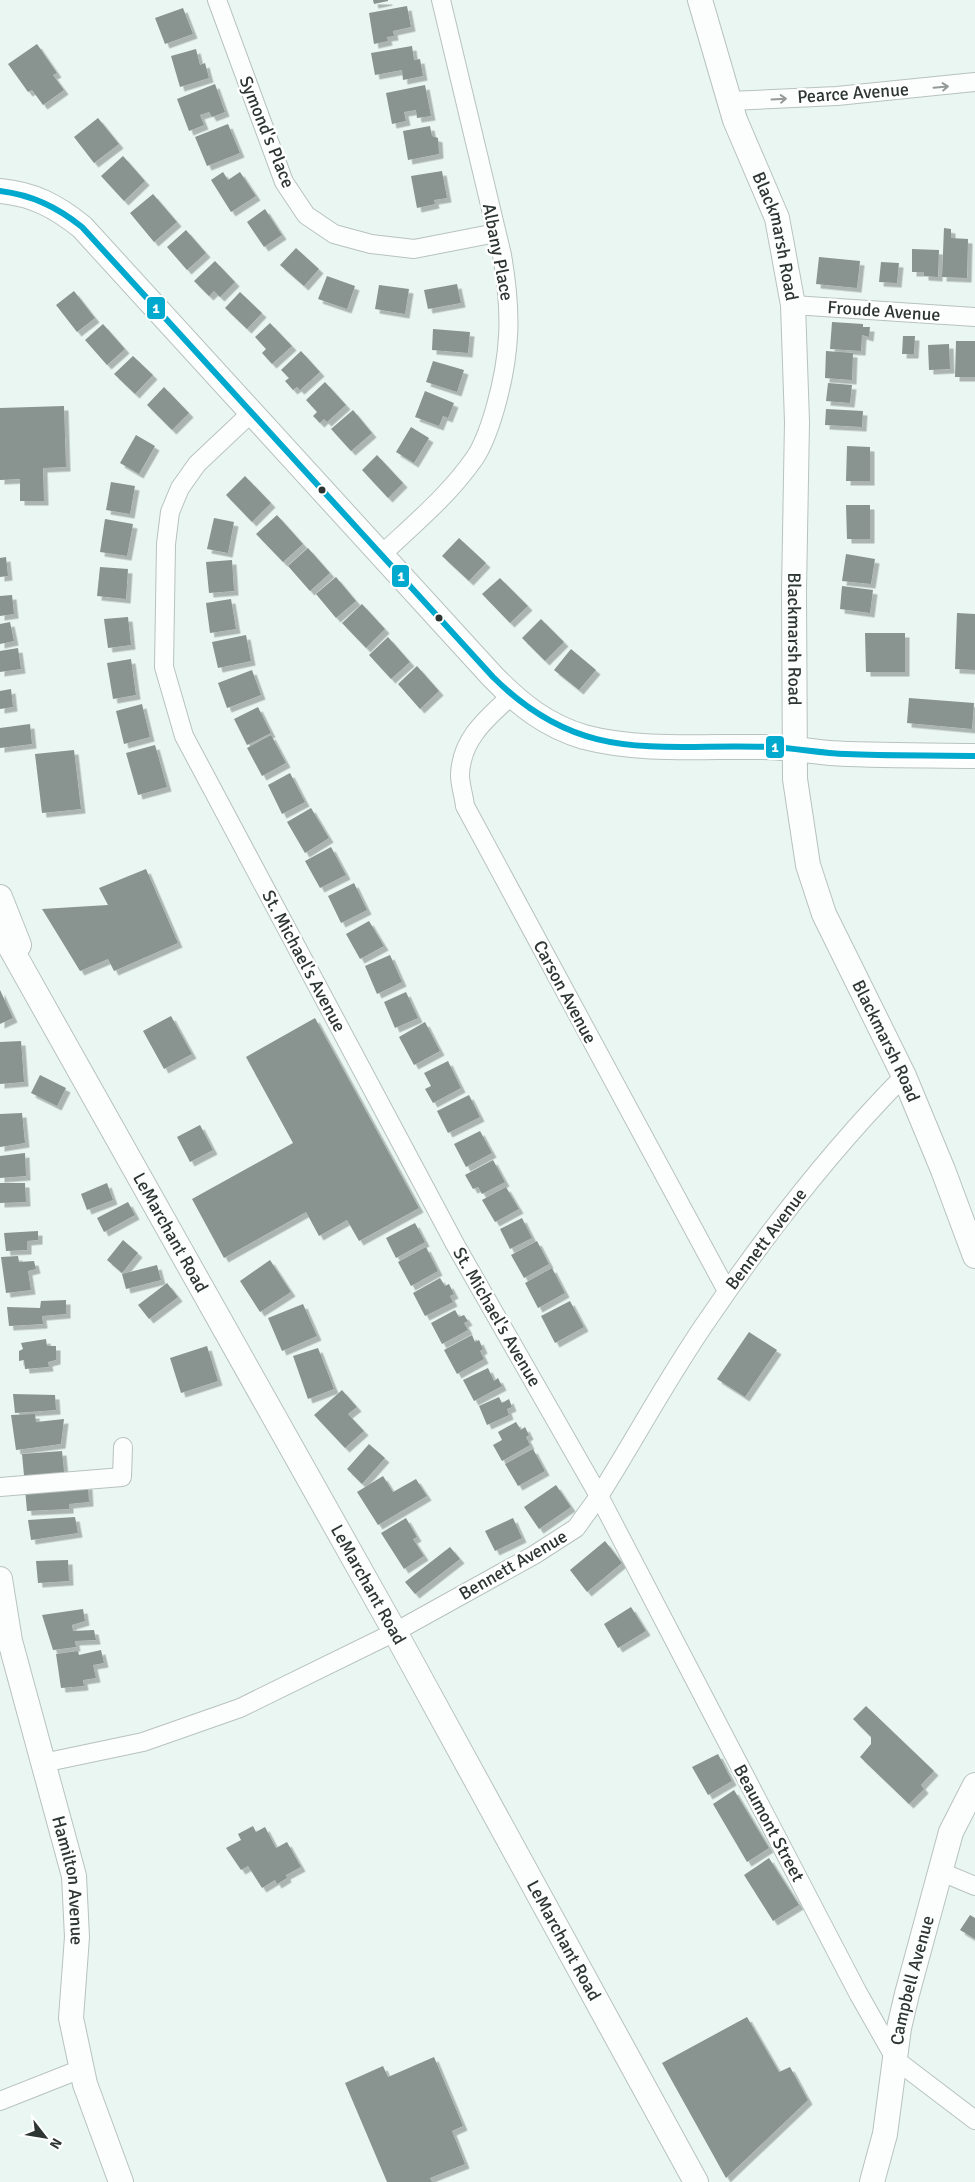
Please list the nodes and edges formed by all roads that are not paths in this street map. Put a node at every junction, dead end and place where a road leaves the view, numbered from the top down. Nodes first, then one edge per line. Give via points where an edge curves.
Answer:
1 (217, 0) edge
2 (441, 0) edge
3 (700, 0) edge
4 (975, 82) edge
5 (730, 101) junction
6 (0, 191) edge
7 (496, 233) junction
8 (793, 305) junction
9 (975, 317) edge
10 (250, 414) junction
11 (381, 555) junction
12 (511, 696) junction
13 (795, 750) junction
14 (975, 756) edge
15 (0, 897) edge
16 (0, 929) edge
17 (36, 991) junction
18 (904, 1076) junction
19 (975, 1256) edge
20 (727, 1291) junction
21 (123, 1447) dead end
22 (0, 1487) edge
23 (599, 1496) junction
24 (0, 1579) edge
25 (395, 1632) junction
26 (43, 1763) junction
27 (975, 1784) edge
28 (939, 1871) junction
29 (975, 1886) edge
30 (896, 2060) junction
31 (81, 2069) junction
32 (0, 2100) edge
33 (975, 2120) edge
34 (121, 2182) edge
35 (696, 2182) edge
36 (872, 2182) edge

1 - 7 street, Symond's Place via 284,182 306,215 334,234 370,244 414,249
2 - 7 street, Albany Place
3 - 5 street, Blackmarsh Road
5 -> 4 street, Pearce Avenue via 837,96
5 - 8 street, Blackmarsh Road via 776,218
6 - 10 street via 50,204 82,227
7 - 11 street, Albany Place via 508,287 510,326 508,358 490,424 475,457 453,485
8 - 9 street, Froude Avenue
8 - 13 street, Blackmarsh Road via 797,422
10 - 11 street
10 - 23 street, St. Michael's Avenue via 196,464 180,488 170,512 166,544 164,667 184,736 456,1246
11 - 12 street
12 - 13 street via 545,721 603,741
12 - 20 street, Carson Avenue via 473,734 464,752 460,776 466,806
13 - 14 street
13 - 18 street, Blackmarsh Road via 800,823 808,865 824,914
15 - 17 street, LeMarchant Road
16 - 17 street, LeMarchant Road
17 - 25 street, LeMarchant Road
18 - 19 street, Blackmarsh Road
18 - 20 street, Bennett Avenue via 813,1176
20 - 23 street, Bennett Avenue
21 - 22 street via 122,1477
23 - 25 street, Bennett Avenue via 576,1528
23 - 30 street, Beaumont Street
24 - 26 street, Hamilton Avenue via 10,1640
25 - 26 street, Bennett Avenue via 240,1708 143,1742
25 - 35 street, LeMarchant Road
26 - 31 street, Hamilton Avenue via 74,1876 77,1937 71,2018
27 - 28 street, Campbell Avenue via 951,1832
28 - 29 street
28 - 30 street, Campbell Avenue via 899,2028
30 - 33 street, Beaumont Street
30 - 36 street, Campbell Avenue via 885,2134
31 - 32 street
31 - 34 street, Hamilton Avenue

